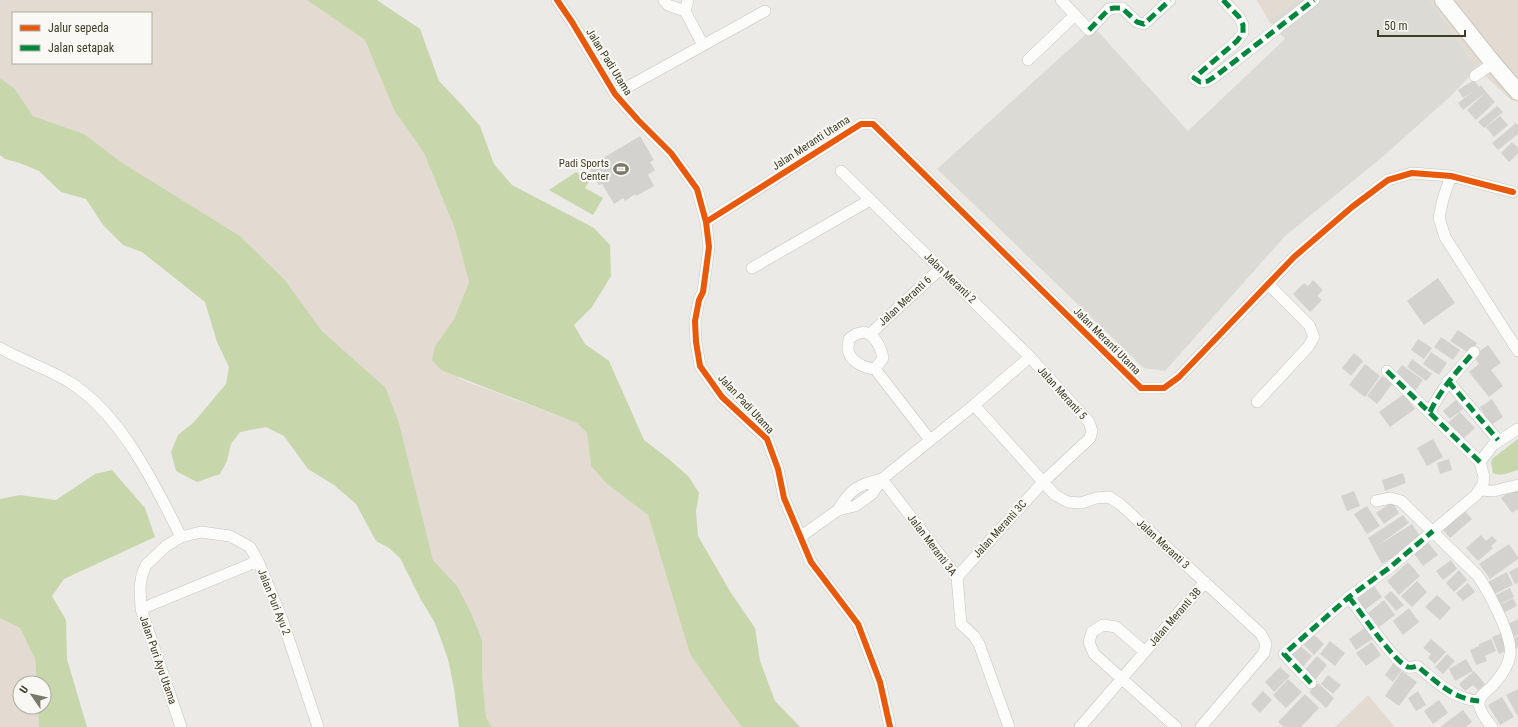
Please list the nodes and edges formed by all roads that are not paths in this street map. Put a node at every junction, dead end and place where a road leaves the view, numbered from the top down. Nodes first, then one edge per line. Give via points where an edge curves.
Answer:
1 (557, 0) edge
2 (664, 0) edge
3 (688, 0) edge
4 (1061, 0) edge
5 (1170, 0) edge
6 (1223, 0) edge
7 (1314, 0) edge
8 (1443, 0) edge
9 (685, 11) junction
10 (765, 11) dead end
11 (1075, 15) junction
12 (703, 45) junction
13 (1028, 60) dead end
14 (1493, 63) junction
15 (1475, 76) dead end
16 (1518, 92) edge
17 (616, 94) junction
18 (841, 172) dead end
19 (1452, 176) junction
20 (1513, 192) dead end
21 (870, 200) junction
22 (706, 222) junction
23 (752, 268) dead end
24 (940, 268) junction
25 (1268, 284) junction
26 (870, 334) junction
27 (0, 348) edge
28 (1518, 351) edge
29 (1474, 352) dead end
30 (1030, 357) junction
31 (875, 368) junction
32 (1387, 371) dead end
33 (1448, 382) junction
34 (1257, 402) dead end
35 (974, 405) junction
36 (1430, 412) junction
37 (1518, 429) edge
38 (930, 440) junction
39 (1498, 440) junction
40 (1480, 462) junction
41 (882, 479) junction
42 (1043, 482) junction
43 (1518, 485) edge
44 (1480, 490) junction
45 (1376, 501) dead end
46 (1433, 531) junction
47 (181, 537) junction
48 (800, 537) junction
49 (258, 562) junction
50 (957, 576) junction
51 (1205, 582) junction
52 (1349, 597) junction
53 (141, 608) junction
54 (1145, 652) junction
55 (1122, 679) junction
56 (1311, 683) dead end
57 (1479, 702) junction
58 (181, 727) edge
59 (318, 727) edge
60 (890, 727) edge
61 (1009, 727) edge
62 (1080, 727) edge
63 (1176, 727) edge
64 (1201, 727) edge
65 (1492, 727) edge

1 - 17 street, Jalan Padi Utama
2 - 9 street via 668,5
3 - 9 street
4 - 11 street
5 - 11 street via 1144,24 1137,22 1119,7 1109,9 1089,30
6 - 7 street via 1239,17 1243,33 1194,78 1200,82 1208,81 1217,75
8 - 14 main road
9 - 12 street
10 - 12 street
11 - 13 street
12 - 17 street
14 - 15 street
14 - 16 main road
17 - 22 street, Jalan Padi Utama via 685,171 697,189
18 - 21 street, Jalan Meranti 2
19 - 20 street, Jalan Meranti Utama
19 - 25 street, Jalan Meranti Utama via 1412,173 1388,180 1300,252
19 - 28 street via 1439,218 1445,238
21 - 23 street
21 - 24 street, Jalan Meranti 2
22 - 25 street, Jalan Meranti Utama via 860,124 873,124 1142,388 1164,388 1179,377
22 - 48 street, Jalan Padi Utama via 709,247 707,267 696,321 700,366 722,397 767,439 778,469 784,498
24 - 26 street, Jalan Meranti 6
24 - 30 street, Jalan Meranti 2
25 - 34 street via 1309,325 1314,337 1308,347
26 - 31 street, Jalan Meranti 6 via 881,348 883,358
26 - 31 street, Jalan Meranti 6 via 864,332 849,339 848,350 853,360 866,368
27 - 47 street via 70,382 101,409 132,446
29 - 33 street
30 - 35 street
30 - 42 street, Jalan Meranti 5 via 1089,422 1092,431 1090,438
31 - 38 street
32 - 36 street
33 - 36 street
33 - 39 street
35 - 38 street
35 - 42 street, Jalan Meranti 3
36 - 40 street
37 - 39 street
38 - 41 street
39 - 40 street
40 - 44 street via 1484,478
41 - 48 street via 872,494 861,502 838,510
41 - 50 street, Jalan Meranti 3A
42 - 50 street, Jalan Meranti 3C
42 - 51 street, Jalan Meranti 3 via 1068,502 1080,504 1096,498 1109,497 1120,504
43 - 44 street via 1494,491
44 - 46 street
45 - 46 street via 1386,498 1401,501
46 - 52 street
46 - 57 street via 1477,575 1486,588 1510,644 1508,663
47 - 49 street, Jalan Puri Ayu 2 via 201,532 230,536 250,547
47 - 53 street, Jalan Puri Ayu Utama via 166,546 146,565 142,575
48 - 60 street, Jalan Padi Utama via 811,562 858,624 880,682
49 - 53 street
49 - 59 street, Jalan Puri Ayu 2 via 282,619
50 - 61 street, Jalan Meranti 3A via 961,624 980,644
51 - 54 street, Jalan Meranti 3B
51 - 64 street, Jalan Meranti 3 via 1261,634 1266,644 1264,653
52 - 56 street via 1284,654
52 - 57 street via 1403,664 1409,667 1417,666 1458,697
53 - 58 street, Jalan Puri Ayu Utama
54 - 55 street, Jalan Meranti 3B
54 - 55 street, Jalan Meranti 3B via 1116,627 1103,625 1092,632 1089,642 1094,654
55 - 62 street, Jalan Meranti 3B
55 - 63 street
57 - 65 street

